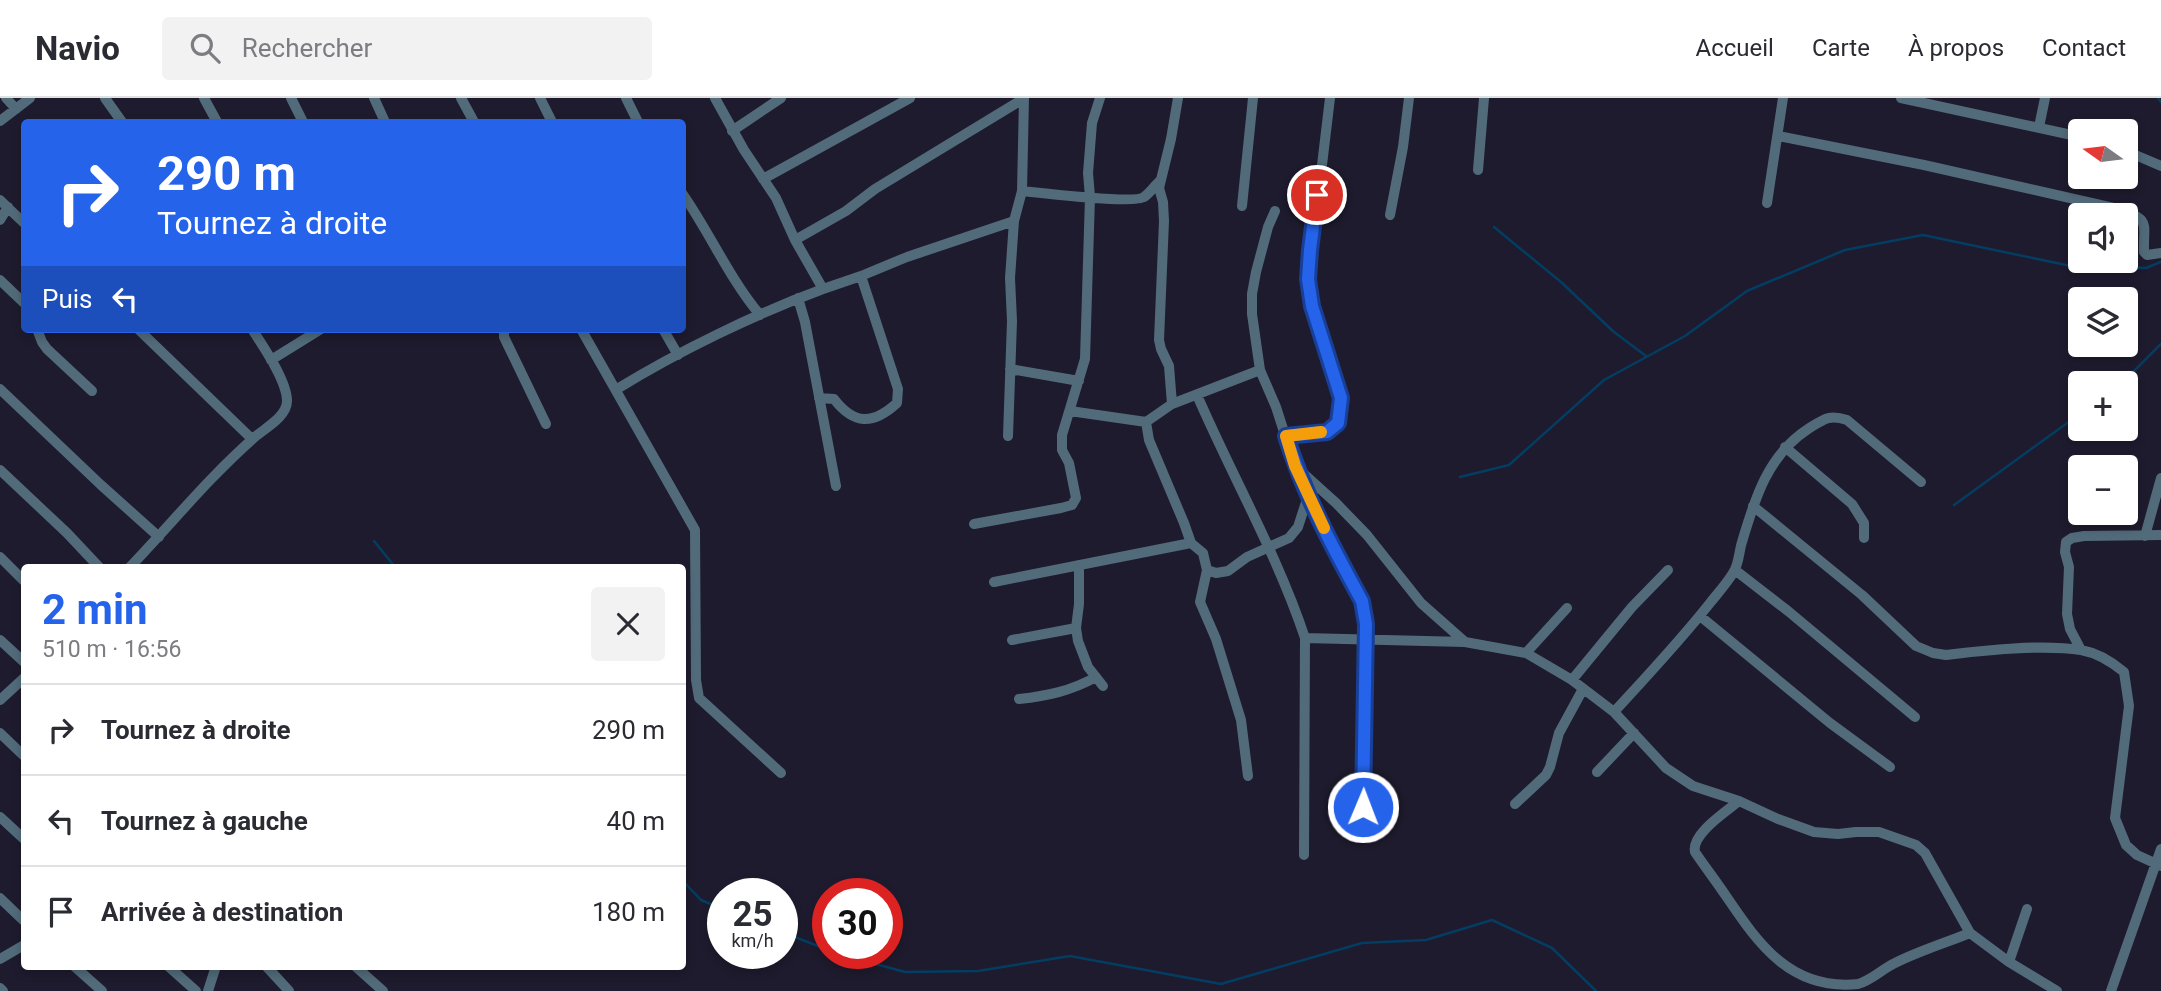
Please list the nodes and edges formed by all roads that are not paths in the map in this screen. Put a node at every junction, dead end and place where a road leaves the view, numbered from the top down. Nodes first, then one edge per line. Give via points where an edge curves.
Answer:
1 (6, 98) edge
2 (30, 98) edge
3 (105, 98) edge
4 (204, 98) edge
5 (291, 98) edge
6 (374, 98) edge
7 (461, 98) edge
8 (540, 98) edge
9 (626, 98) edge
10 (715, 98) edge
11 (782, 98) edge
12 (910, 98) edge
13 (1023, 98) edge
14 (1100, 98) edge
15 (1178, 98) edge
16 (1253, 98) edge
17 (1330, 98) edge
18 (1409, 98) edge
19 (1484, 98) edge
20 (1783, 98) edge
21 (1900, 98) edge
22 (2045, 98) edge
23 (1932, 101) edge
24 (16, 109) junction
25 (120, 119) edge
26 (215, 119) edge
27 (302, 119) edge
28 (384, 119) edge
29 (472, 119) edge
30 (550, 119) edge
31 (636, 119) edge
32 (0, 121) edge
33 (2039, 127) junction
34 (732, 131) junction
35 (2068, 134) edge
36 (1778, 136) junction
37 (2138, 156) edge
38 (2161, 166) edge
39 (1478, 170) dead end
40 (763, 179) junction
41 (1160, 180) junction
42 (1022, 191) junction
43 (1090, 197) junction
44 (686, 199) edge
45 (1767, 203) dead end
46 (4, 204) edge
47 (1242, 206) dead end
48 (1275, 211) dead end
49 (1390, 215) dead end
50 (0, 220) edge
51 (21, 220) edge
52 (1014, 221) junction
53 (795, 240) junction
54 (2161, 253) edge
55 (814, 273) junction
56 (861, 276) junction
57 (0, 280) edge
58 (823, 289) junction
59 (810, 293) junction
60 (798, 298) junction
61 (21, 300) edge
62 (760, 315) junction
63 (39, 333) edge
64 (142, 333) edge
65 (254, 333) edge
66 (315, 333) edge
67 (504, 333) edge
68 (584, 333) edge
69 (665, 333) edge
70 (678, 355) junction
71 (271, 360) junction
72 (1010, 369) junction
73 (1260, 370) junction
74 (1079, 381) junction
75 (0, 389) edge
76 (617, 389) junction
77 (92, 391) dead end
78 (1197, 395) junction
79 (819, 398) junction
80 (1172, 404) junction
81 (1070, 411) junction
82 (1146, 422) junction
83 (546, 424) dead end
84 (1007, 436) dead end
85 (1286, 436) junction
86 (253, 439) junction
87 (1785, 447) junction
88 (1295, 466) junction
89 (0, 470) edge
90 (2161, 478) edge
91 (1921, 482) dead end
92 (835, 486) dead end
93 (1308, 496) junction
94 (1753, 506) junction
95 (974, 524) dead end
96 (2161, 534) edge
97 (2145, 536) junction
98 (159, 537) junction
99 (1864, 538) dead end
100 (1191, 543) junction
101 (1268, 548) junction
102 (0, 557) edge
103 (96, 564) edge
104 (133, 564) edge
105 (1079, 565) junction
106 (1207, 570) junction
107 (1668, 570) dead end
108 (1735, 570) junction
109 (21, 578) edge
110 (994, 582) dead end
111 (1567, 608) dead end
112 (1700, 616) junction
113 (1076, 628) junction
114 (1304, 638) junction
115 (0, 640) edge
116 (1012, 640) dead end
117 (1366, 640) junction
118 (1465, 642) junction
119 (2081, 650) junction
120 (1527, 653) junction
121 (21, 660) edge
122 (1096, 677) junction
123 (1572, 680) junction
124 (21, 681) edge
125 (1103, 686) dead end
126 (1583, 689) junction
127 (1019, 699) dead end
128 (0, 700) edge
129 (1614, 712) junction
130 (1915, 717) dead end
131 (0, 733) edge
132 (1634, 733) junction
133 (21, 753) edge
134 (1890, 767) dead end
135 (1597, 772) dead end
136 (781, 773) dead end
137 (1248, 776) dead end
138 (1739, 801) junction
139 (1515, 804) dead end
140 (0, 817) edge
141 (1363, 828) dead end
142 (21, 836) edge
143 (2161, 849) edge
144 (1304, 855) dead end
145 (2158, 865) edge
146 (0, 898) edge
147 (2027, 909) dead end
148 (21, 918) edge
149 (1970, 933) junction
150 (21, 947) edge
151 (0, 959) edge
152 (2009, 962) junction
153 (78, 970) edge
154 (172, 970) edge
155 (215, 970) edge
156 (270, 970) edge
157 (359, 970) edge
158 (2037, 986) edge
159 (102, 991) edge
160 (196, 991) edge
161 (208, 991) edge
162 (289, 991) edge
163 (383, 991) edge
164 (2057, 991) edge
165 (2111, 991) edge

1 - 24 street
2 - 24 street
3 - 25 street
4 - 26 street
5 - 27 street
6 - 28 street
7 - 29 street
8 - 30 street
9 - 31 street
10 - 34 street
11 - 34 street
12 - 40 street
13 - 42 street
13 - 53 street
14 - 43 street via 1092,123
15 - 41 street
16 - 47 street
17 - 85 street via 1308,279 1341,398 1338,423 1327,432
18 - 49 street
19 - 39 street
20 - 36 street
21 - 23 street
22 - 33 street
23 - 33 street
24 - 32 street
33 - 35 street
34 - 40 street
36 - 45 street
36 - 54 street via 2118,209 2143,221 2144,252
37 - 38 street
40 - 53 street
41 - 43 street via 1139,199
41 - 80 street via 1164,221 1159,340 1168,366
42 - 43 street
42 - 52 street
43 - 74 street via 1085,359
44 - 62 street via 741,293
46 - 50 street
46 - 51 street
48 - 73 street via 1252,295
52 - 56 street
52 - 72 street
53 - 55 street
55 - 58 street
55 - 59 street
56 - 58 street
56 - 79 street via 898,389 897,403 865,421 850,415 834,399
57 - 61 street
58 - 59 street
59 - 60 street
60 - 62 street
60 - 79 street
62 - 70 street
63 - 77 street via 47,349
64 - 86 street
65 - 71 street
66 - 71 street
67 - 83 street
68 - 76 street
69 - 70 street
70 - 76 street
71 - 86 street via 287,398 286,408
72 - 74 street
72 - 84 street
73 - 78 street
73 - 85 street
74 - 81 street
75 - 98 street
76 - 136 street via 695,530 699,698
78 - 80 street
78 - 101 street
79 - 92 street
80 - 82 street
81 - 82 street
81 - 95 street via 1062,450 1076,498 1072,505
82 - 100 street
85 - 88 street
86 - 98 street
87 - 91 street via 1824,419 1836,416
87 - 94 street
87 - 99 street via 1852,504 1864,523
88 - 93 street
88 - 118 street via 1367,535 1421,603
89 - 103 street
90 - 97 street
93 - 101 street via 1295,533
93 - 117 street via 1362,601
94 - 108 street
94 - 119 street via 1862,595 1916,646 1946,654
96 - 97 street
97 - 119 street via 2084,536 2067,542 2067,614
98 - 104 street
100 - 105 street
100 - 106 street via 1203,553
101 - 106 street via 1221,573
101 - 114 street
102 - 109 street
105 - 110 street
105 - 113 street
106 - 137 street via 1200,602 1241,720
107 - 123 street
108 - 112 street
108 - 130 street
111 - 120 street
112 - 129 street
112 - 134 street
113 - 116 street
113 - 122 street via 1082,654
114 - 117 street
114 - 144 street
115 - 121 street
117 - 118 street
117 - 141 street
118 - 120 street
119 - 145 street via 2124,672 2129,706 2115,818 2126,845
120 - 123 street
122 - 125 street
122 - 127 street via 1060,693
123 - 126 street
124 - 128 street
126 - 129 street
126 - 139 street via 1559,733 1546,775
129 - 132 street
131 - 133 street
132 - 135 street
132 - 138 street via 1683,781
138 - 149 street via 1814,832 1879,832 1916,845
138 - 149 street via 1698,836 1695,852 1758,944 1773,961 1798,977 1827,986 1861,983 1894,963
140 - 142 street
143 - 145 street
145 - 165 street
146 - 148 street
147 - 152 street
149 - 152 street
150 - 151 street
152 - 158 street
153 - 159 street
154 - 160 street
155 - 161 street
156 - 162 street
157 - 163 street
158 - 164 street

